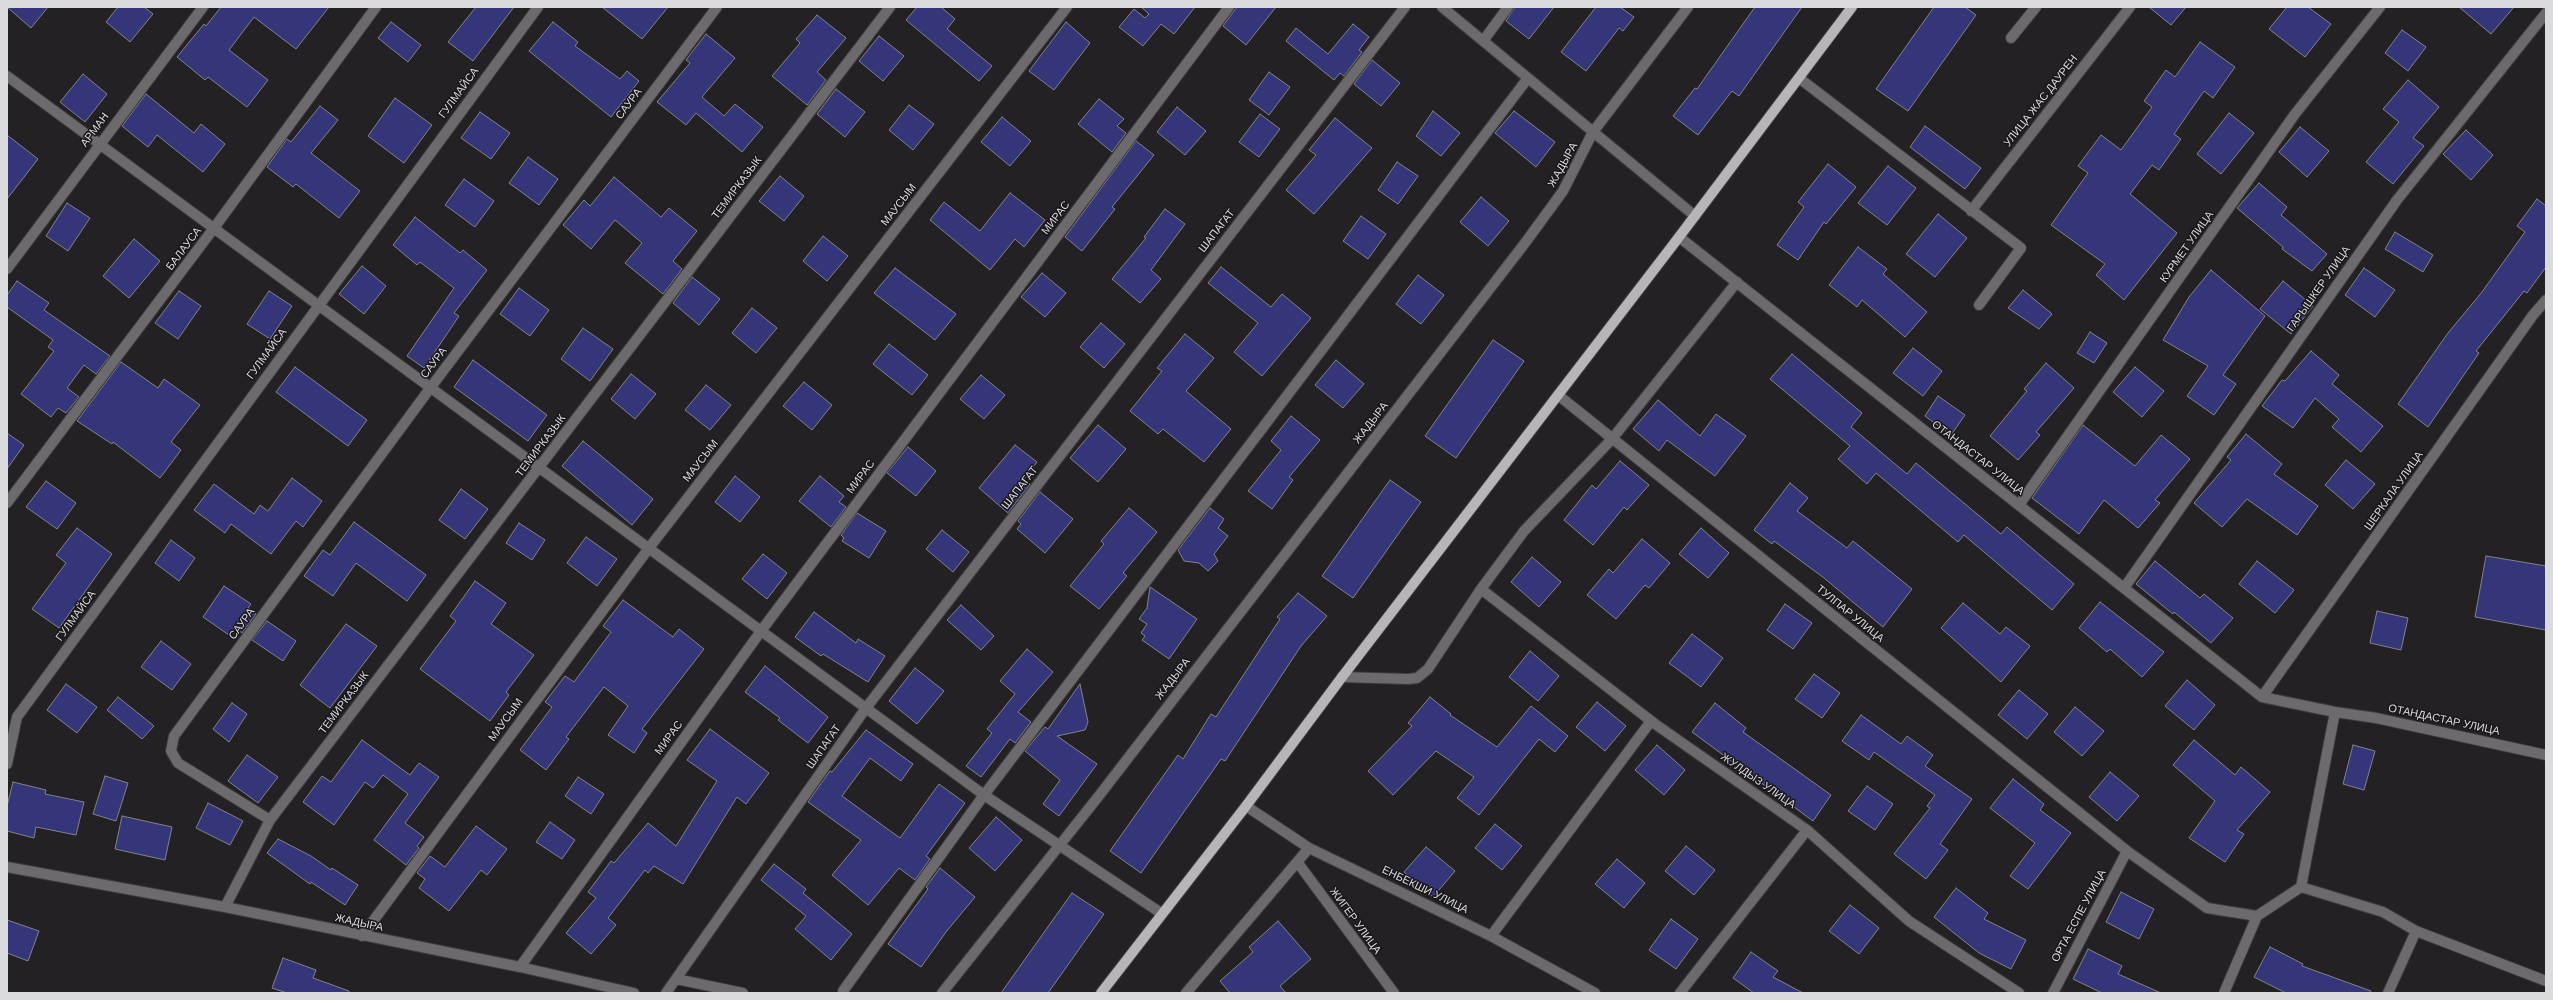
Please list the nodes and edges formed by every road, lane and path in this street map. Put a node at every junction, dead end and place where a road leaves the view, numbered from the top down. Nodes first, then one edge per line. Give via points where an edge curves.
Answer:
1 (203, 7) edge
2 (376, 7) edge
3 (538, 7) edge
4 (717, 7) edge
5 (890, 7) edge
6 (1067, 7) edge
7 (1229, 7) edge
8 (1405, 7) edge
9 (1442, 7) edge
10 (1508, 7) edge
11 (1688, 7) edge
12 (1852, 7) edge
13 (2036, 7) edge
14 (2130, 7) edge
15 (2380, 7) edge
16 (2546, 13) edge
17 (2012, 38) dead end
18 (1483, 41) junction
19 (7, 76) edge
20 (1528, 78) junction
21 (1799, 78) junction
22 (1593, 132) junction
23 (100, 144) junction
24 (1971, 211) junction
25 (1695, 216) junction
26 (214, 228) junction
27 (1679, 237) junction
28 (7, 269) edge
29 (1737, 282) junction
30 (2546, 300) edge
31 (1979, 305) dead end
32 (317, 306) junction
33 (431, 387) junction
34 (1558, 395) junction
35 (1612, 439) junction
36 (540, 468) junction
37 (7, 503) edge
38 (2019, 505) junction
39 (649, 548) junction
40 (2124, 588) junction
41 (1482, 589) junction
42 (761, 631) junction
43 (1342, 677) junction
44 (2262, 697) junction
45 (866, 708) junction
46 (2335, 712) junction
47 (1651, 720) junction
48 (2546, 755) edge
49 (7, 764) edge
50 (984, 795) junction
51 (1246, 806) junction
52 (270, 820) junction
53 (1807, 830) junction
54 (1060, 844) junction
55 (1309, 848) junction
56 (2127, 851) junction
57 (1298, 863) junction
58 (7, 866) edge
59 (2301, 887) junction
60 (225, 907) junction
61 (1162, 913) junction
62 (2257, 916) junction
63 (2416, 931) junction
64 (362, 936) junction
65 (1491, 936) junction
66 (520, 967) junction
67 (676, 979) junction
68 (2546, 981) edge
69 (1106, 991) edge
70 (844, 992) edge
71 (634, 993) edge
72 (666, 993) edge
73 (743, 993) edge
74 (942, 993) edge
75 (1186, 993) edge
76 (1394, 993) edge
77 (1595, 993) edge
78 (1680, 993) edge
79 (2019, 993) edge
80 (2053, 993) edge
81 (2224, 993) edge
82 (2388, 993) edge

1 - 23 street, АРМАН
2 - 26 street, БАЛАУСА
3 - 32 street, ГУЛМАЙСА
4 - 33 street, САУРА
5 - 36 street, ТЕМИРКАЗЫК
6 - 39 street, МАУСЫМ
7 - 42 street, МИРАС
8 - 45 street, ШАПАГАТ
9 - 18 street
10 - 18 street
11 - 22 street, ЖАДЫРА
12 - 21 main road
13 - 17 street
14 - 24 street, УЛИЦА ЖАС ДАУРЕН
15 - 38 street, КУРМЕТ УЛИЦА via 2295,114
16 - 40 street, ГАРЫШКЕР УЛИЦА via 2396,200
18 - 20 street
19 - 23 street
20 - 22 street
20 - 50 street
21 - 24 street
21 - 25 main road
22 - 25 street
22 - 54 street, ЖАДЫРА via 1563,191 1525,243
23 - 26 street
23 - 28 street, АРМАН
24 - 31 street via 2021,248
25 - 27 main road
26 - 32 street
26 - 37 street, БАЛАУСА
27 - 29 street, ОТАНДАСТАР УЛИЦА
27 - 34 main road
29 - 35 street
29 - 38 street, ОТАНДАСТАР УЛИЦА
30 - 44 street, ШЕРКАЛА УЛИЦА via 2533,314
32 - 33 street
32 - 49 street, ГУЛМАЙСА via 17,717
33 - 36 street
33 - 52 street, САУРА via 174,736 171,751 178,764
34 - 35 street, ТУЛПАР УЛИЦА
34 - 43 main road
35 - 41 street via 1524,531
35 - 56 street, ТУЛПАР УЛИЦА
36 - 39 street
36 - 52 street, ТЕМИРКАЗЫК
38 - 40 street, ОТАНДАСТАР УЛИЦА
39 - 42 street
39 - 64 street, МАУСЫМ
40 - 44 street, ОТАНДАСТАР УЛИЦА
41 - 43 street via 1428,669 1417,678 1395,680
41 - 47 street, ЖУЛДЫЗ УЛИЦА
42 - 45 street
42 - 66 street, МИРАС
43 - 51 main road
44 - 46 street, ОТАНДАСТАР УЛИЦА
45 - 50 street
45 - 67 street, ШАПАГАТ
46 - 48 street, ОТАНДАСТАР УЛИЦА via 2376,718
46 - 59 street
47 - 53 street, ЖУЛДЫЗ УЛИЦА
47 - 65 street
50 - 54 street
50 - 70 street
51 - 55 street, ЕНБЕКШИ УЛИЦА
51 - 61 main road
52 - 60 street, ТЕМИРКАЗЫК
53 - 78 street
53 - 79 street, ЖУЛДЫЗ УЛИЦА via 1909,921
54 - 61 street
54 - 74 street, ЖАДЫРА
55 - 57 street
55 - 65 street, ЕНБЕКШИ УЛИЦА
56 - 62 street, ТУЛПАР УЛИЦА via 2207,908
56 - 80 street, ОРТА ЕСПЕ УЛИЦА
57 - 75 street
57 - 76 street, ЖИГЕР УЛИЦА
58 - 60 street, ЖАДЫРА
59 - 62 street
59 - 63 street via 2382,912
60 - 64 street, ЖАДЫРА
61 - 69 main road
62 - 81 street
63 - 68 street
63 - 82 street
64 - 66 street, ЖАДЫРА
65 - 77 street, ЕНБЕКШИ УЛИЦА
66 - 71 street, ЖАДЫРА
67 - 72 street, ШАПАГАТ
67 - 73 street

